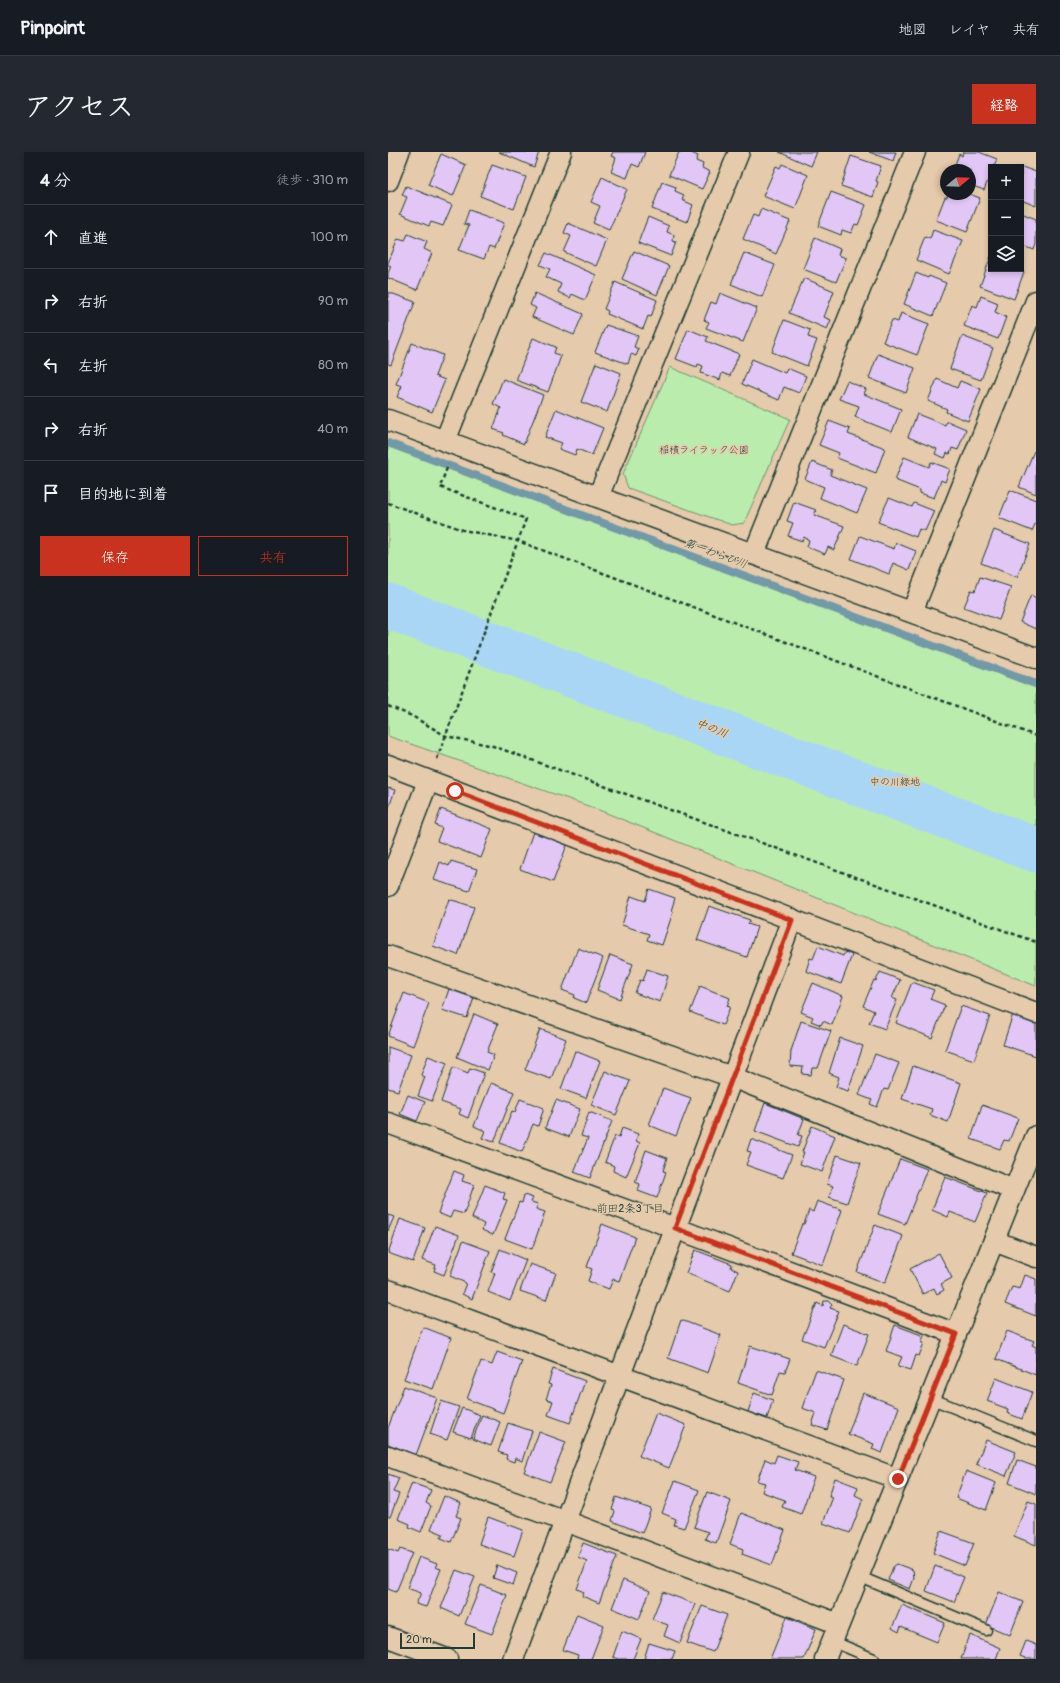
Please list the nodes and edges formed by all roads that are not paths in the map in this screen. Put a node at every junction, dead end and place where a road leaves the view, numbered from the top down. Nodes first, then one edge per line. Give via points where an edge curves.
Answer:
1 (399, 152) edge
2 (561, 152) edge
3 (739, 152) edge
4 (915, 152) edge
5 (388, 181) edge
6 (1036, 301) edge
7 (388, 420) edge
8 (445, 441) junction
9 (598, 497) junction
10 (754, 554) junction
11 (912, 612) junction
12 (1036, 658) edge
13 (388, 765) edge
14 (428, 781) junction
15 (388, 886) edge
16 (792, 920) junction
17 (388, 956) edge
18 (1036, 1013) edge
19 (732, 1077) junction
20 (388, 1123) edge
21 (1036, 1136) edge
22 (1014, 1190) junction
23 (675, 1228) junction
24 (994, 1241) junction
25 (1036, 1257) edge
26 (388, 1290) edge
27 (956, 1334) junction
28 (619, 1377) junction
29 (930, 1398) junction
30 (1036, 1441) edge
31 (388, 1456) edge
32 (898, 1479) junction
33 (565, 1521) junction
34 (858, 1576) junction
35 (986, 1630) dead end
36 (388, 1638) edge
37 (832, 1642) edge
38 (447, 1659) edge
39 (513, 1659) edge
40 (874, 1659) edge

1 - 5 street
2 - 8 street
3 - 9 street
4 - 10 street
6 - 11 street
7 - 8 street
8 - 9 street
9 - 10 street
10 - 11 street
11 - 12 street
13 - 14 street
14 - 15 street
14 - 16 street
16 - 18 street
16 - 19 street
17 - 19 street
19 - 22 street
19 - 23 street
20 - 23 street
21 - 22 street
22 - 24 street
23 - 27 street
23 - 28 street
24 - 25 street
24 - 27 street
26 - 28 street
27 - 29 street
28 - 32 street
28 - 33 street
29 - 30 lane
29 - 32 street
31 - 33 street
32 - 34 street
33 - 37 street
33 - 39 street
34 - 35 lane
34 - 37 street
36 - 38 street
37 - 40 lane

